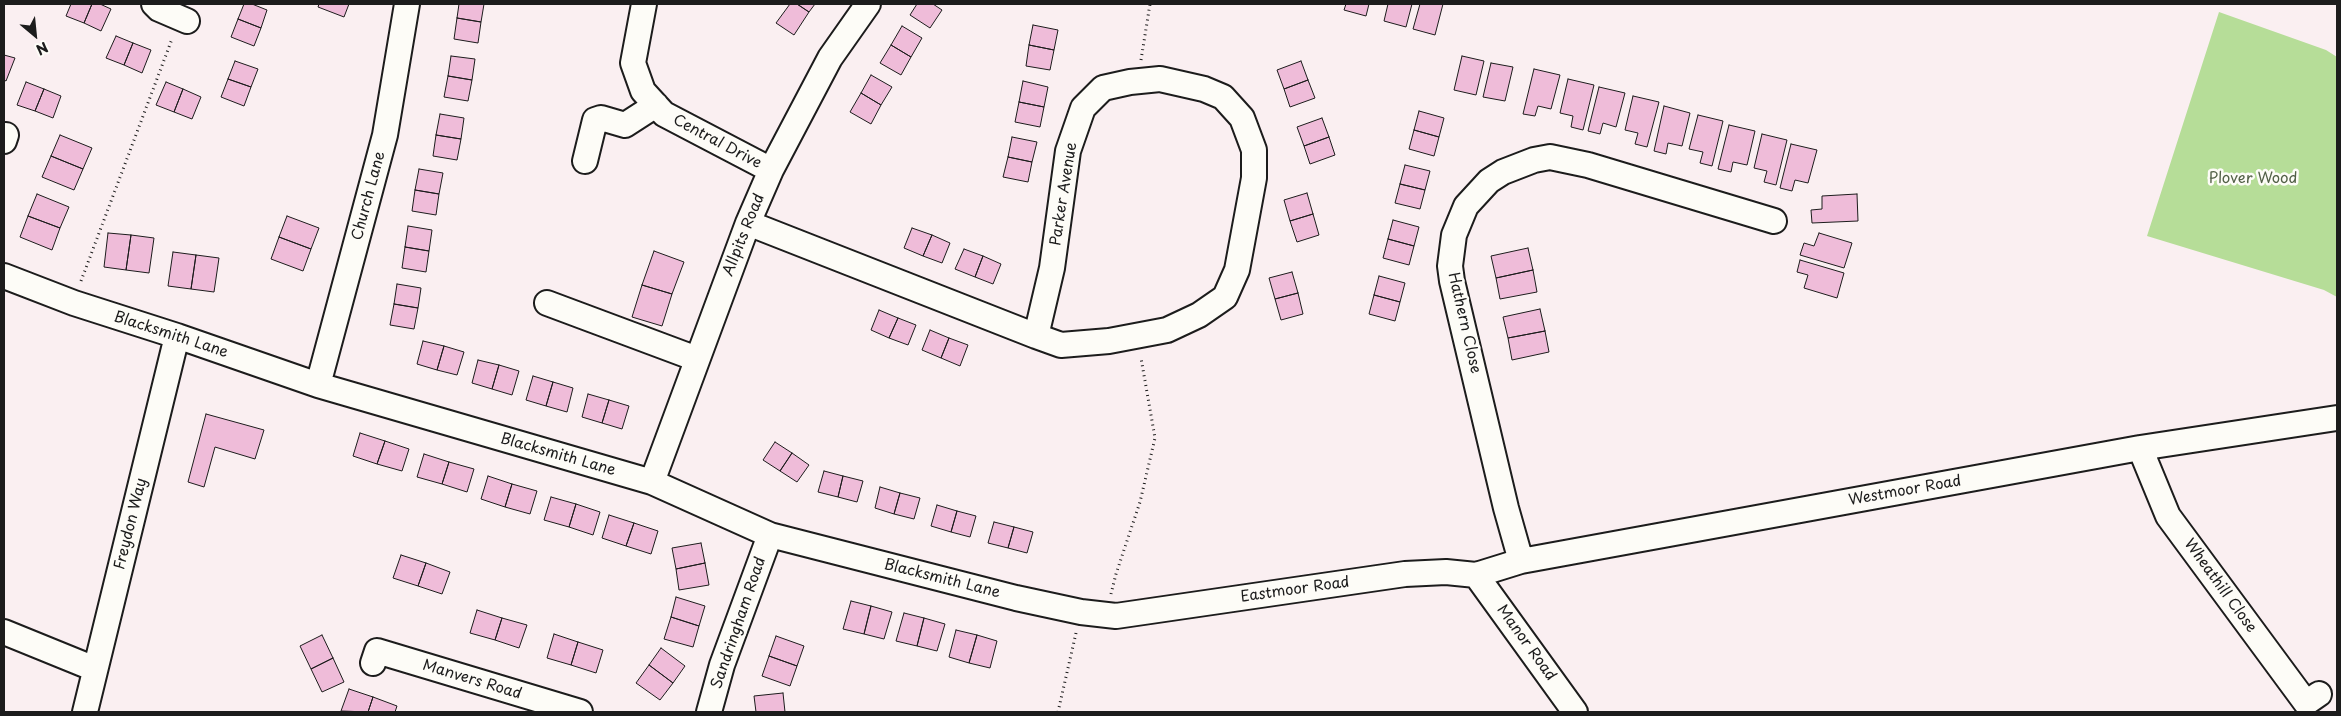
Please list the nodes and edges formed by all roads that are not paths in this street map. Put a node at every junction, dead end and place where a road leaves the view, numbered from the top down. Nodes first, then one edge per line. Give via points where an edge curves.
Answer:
1 (154, 4) edge
2 (407, 4) edge
3 (644, 4) edge
4 (868, 4) edge
5 (187, 20) edge
6 (656, 105) junction
7 (586, 161) dead end
8 (771, 170) junction
9 (1774, 221) dead end
10 (748, 223) junction
11 (4, 276) edge
12 (547, 303) dead end
13 (177, 336) junction
14 (1036, 336) junction
15 (697, 359) junction
16 (318, 385) junction
17 (2337, 418) edge
18 (2140, 448) junction
19 (652, 482) junction
20 (770, 535) junction
21 (1521, 561) junction
22 (1476, 575) junction
23 (1111, 615) joint
24 (4, 632) edge
25 (377, 651) dead end
26 (95, 669) junction
27 (2318, 694) dead end
28 (542, 707) edge
29 (84, 712) edge
30 (580, 712) edge
31 (709, 712) edge
32 (1575, 712) edge

1 - 5 street via 160,10
2 - 16 street, Church Lane via 385,135
3 - 6 street, Central Drive via 633,63 643,91
4 - 8 street, Allpits Road via 830,58
6 - 7 street via 625,125 601,118 595,120
6 - 8 street, Central Drive via 664,114
8 - 10 street, Allpits Road
9 - 21 street, Hathern Close via 1581,163 1550,157 1525,162 1503,172 1489,181 1466,206 1454,235 1450,266 1452,280
10 - 14 street, Parker Avenue
10 - 15 street, Allpits Road
11 - 13 street, Blacksmith Lane via 74,303
12 - 15 street
13 - 16 street, Blacksmith Lane
13 - 26 street, Freydon Way
14 - 14 street, Parker Avenue via 1061,345 1109,341 1167,330 1199,315 1225,296 1237,270 1254,178 1254,150 1242,118 1224,97 1160,79 1103,88 1083,108 1068,151 1052,268
15 - 19 street, Allpits Road
16 - 19 street, Blacksmith Lane
17 - 18 street, Westmoor Road
18 - 21 street, Westmoor Road
18 - 27 street, Wheathill Close via 2168,516 2306,703
19 - 20 street, Blacksmith Lane
20 - 23 street, Blacksmith Lane via 1016,598
20 - 31 street, Sandringham Road via 722,665
21 - 22 street, Westmoor Road
22 - 23 street, Eastmoor Road via 1446,572 1406,574
22 - 32 street, Manor Road
24 - 26 street
25 - 28 street, Manvers Road
26 - 29 street, Freydon Way
28 - 30 street, Manvers Road

